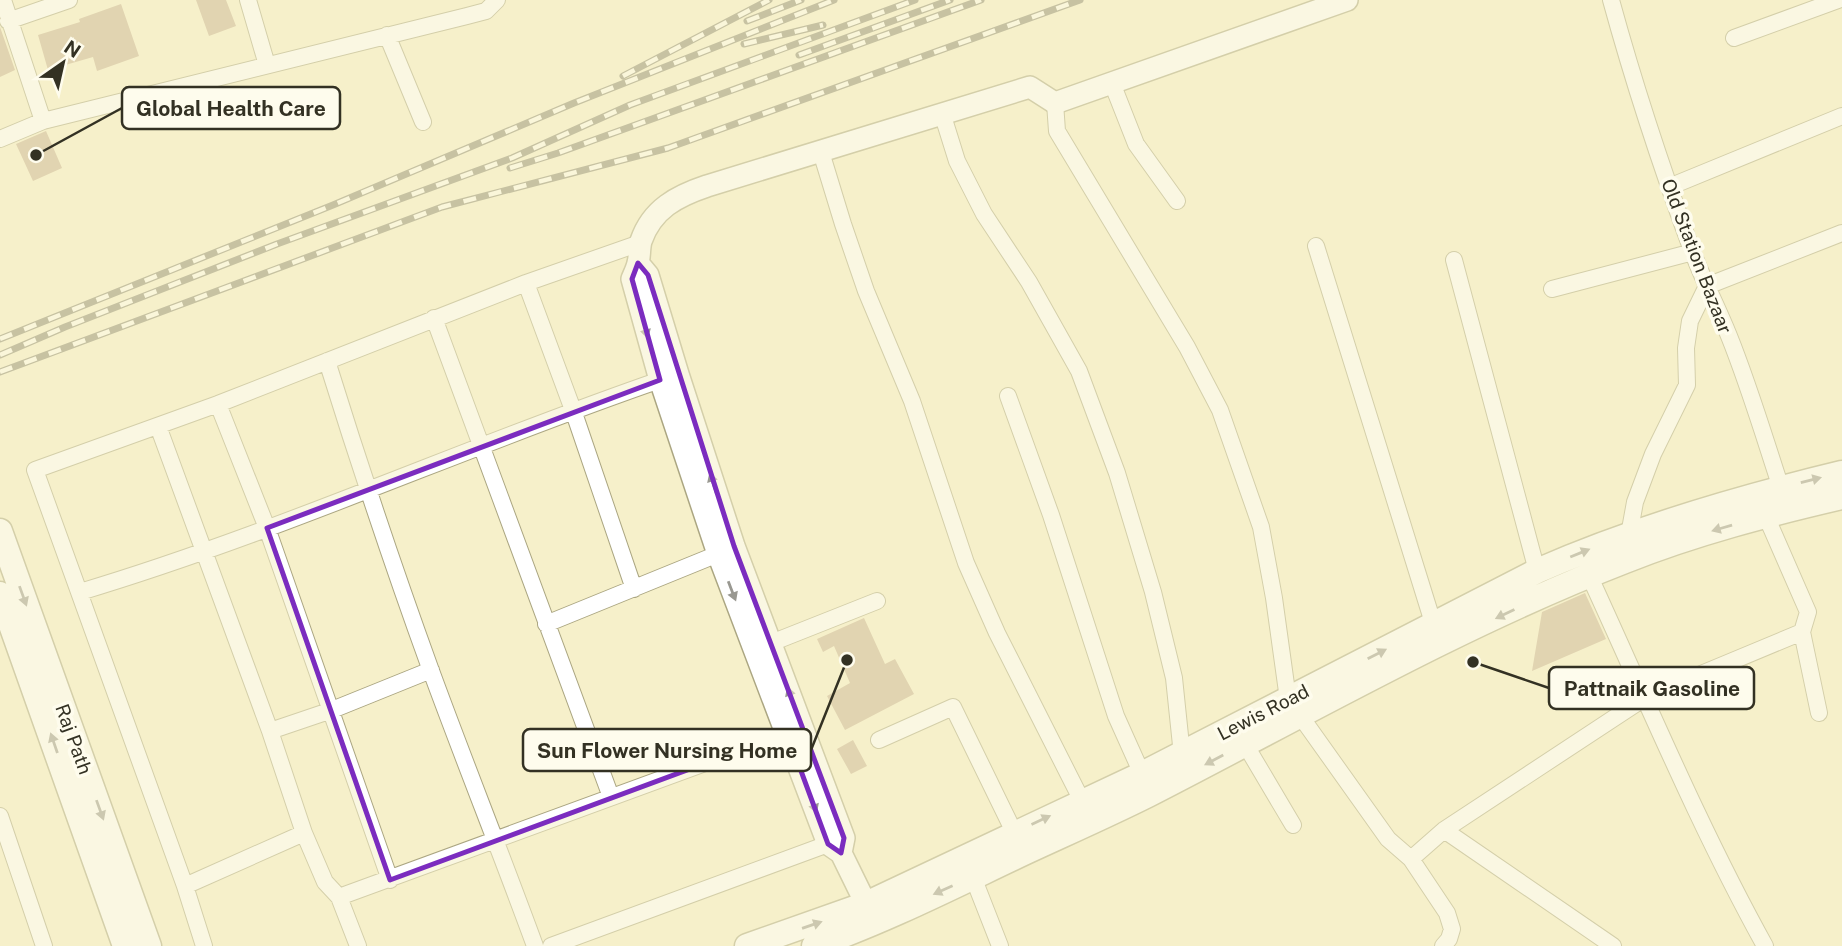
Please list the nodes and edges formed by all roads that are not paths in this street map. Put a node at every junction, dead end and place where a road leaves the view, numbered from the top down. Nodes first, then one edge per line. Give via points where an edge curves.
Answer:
1 (3, 0) edge
2 (69, 0) edge
3 (248, 0) edge
4 (497, 0) edge
5 (1347, 0) edge
6 (1612, 0) edge
7 (1838, 0) edge
8 (8, 21) junction
9 (387, 35) junction
10 (1734, 38) dead end
11 (267, 65) junction
12 (1112, 83) junction
13 (1055, 103) junction
14 (942, 113) junction
15 (1842, 116) edge
16 (43, 121) junction
17 (424, 122) dead end
18 (0, 139) edge
19 (821, 152) junction
20 (1669, 187) junction
21 (1177, 201) dead end
22 (1842, 233) edge
23 (1316, 246) dead end
24 (1693, 252) junction
25 (639, 253) junction
26 (1454, 260) dead end
27 (526, 283) junction
28 (1707, 286) junction
29 (1552, 289) dead end
30 (434, 318) junction
31 (327, 361) junction
32 (660, 380) junction
33 (1008, 396) dead end
34 (218, 404) junction
35 (573, 410) junction
36 (158, 426) junction
37 (481, 444) junction
38 (1842, 472) edge
39 (367, 491) junction
40 (1842, 497) edge
41 (1778, 505) junction
42 (267, 528) junction
43 (0, 531) edge
44 (1629, 535) junction
45 (205, 550) junction
46 (718, 554) junction
47 (1537, 571) junction
48 (1589, 575) junction
49 (634, 589) junction
50 (80, 592) junction
51 (0, 594) edge
52 (877, 601) dead end
53 (546, 625) junction
54 (1434, 626) junction
55 (1802, 632) junction
56 (771, 643) junction
57 (431, 670) junction
58 (1342, 682) junction
59 (1646, 697) junction
60 (1293, 707) junction
61 (332, 710) junction
62 (1819, 713) dead end
63 (270, 731) junction
64 (787, 733) junction
65 (879, 740) dead end
66 (1245, 744) junction
67 (1182, 755) junction
68 (1142, 774) junction
69 (611, 797) junction
70 (1082, 801) junction
71 (0, 816) edge
72 (1293, 825) dead end
73 (1444, 830) junction
74 (304, 832) junction
75 (1014, 832) junction
76 (496, 838) junction
77 (835, 849) junction
78 (1411, 859) junction
79 (973, 877) junction
80 (390, 880) junction
81 (185, 886) junction
82 (340, 897) junction
83 (866, 904) junction
84 (825, 944) edge
85 (44, 946) edge
86 (125, 946) edge
87 (149, 946) edge
88 (204, 946) edge
89 (358, 946) edge
90 (535, 946) edge
91 (551, 946) edge
92 (747, 946) edge
93 (1000, 946) edge
94 (1443, 946) edge
95 (1613, 946) edge
96 (1765, 946) edge

1 - 8 street
2 - 8 street
3 - 11 street
4 - 9 street via 486,10
5 - 12 street
6 - 20 street, Old Station Bazaar
7 - 10 street
8 - 16 street
9 - 11 street
9 - 17 street
11 - 16 street
12 - 13 street
12 - 21 street via 1136,144
13 - 14 street via 1030,87
13 - 60 street via 1058,131 1220,410 1261,527
14 - 19 street
14 - 67 street via 962,172 1079,371 1117,473 1153,592 1174,678
15 - 20 street
16 - 18 street
19 - 25 street via 681,195 655,216
19 - 70 street via 966,563
20 - 24 street, Old Station Bazaar
22 - 28 street
23 - 54 street
24 - 28 street, Old Station Bazaar
24 - 29 street
25 - 27 street
25 -> 32 street via 632,279
56 -> 25 street via 730,533
26 - 47 street
27 - 30 street
27 - 35 street
28 - 41 street, Old Station Bazaar via 1754,405
28 - 44 street via 1690,321 1686,385 1653,454 1635,502
30 - 31 street
30 - 37 street
31 - 34 street
31 - 39 street
32 - 35 street
32 - 46 street
33 - 68 street via 1116,716
34 - 36 street
34 - 42 street
35 - 37 street
35 - 49 street
36 - 45 street
36 - 50 street via 35,470
37 - 39 street
37 - 53 street
41 -> 38 main road
39 - 42 street
39 - 57 street
40 - 41 main road
41 - 44 main road, Lewis Road
41 -> 48 main road, Lewis Road
41 - 55 street, Old Station Bazaar via 1808,612
42 - 45 street
42 - 61 street
43 -> 87 main road, Raj Path
47 -> 44 main road, Lewis Road
45 - 50 street
45 - 63 street
46 - 49 street
46 -> 64 street
47 - 54 main road, Lewis Road
48 -> 58 main road, Lewis Road
48 - 59 street
49 - 53 street
50 - 81 street
86 -> 51 main road, Raj Path
52 - 56 street
53 - 69 street
58 -> 54 main road, Lewis Road
55 - 59 street
55 - 62 street, Old Station Bazaar
77 -> 56 street via 844,838
57 - 61 street
57 - 76 street
58 - 60 main road, Lewis Road
59 - 73 street
59 - 96 street
60 - 66 main road, Lewis Road
60 - 67 main road, Lewis Road
60 - 78 street via 1388,839
61 - 63 street
61 - 80 street
63 - 74 street
64 - 69 street
64 -> 77 street
65 - 75 street via 953,707
66 - 72 street
66 -> 79 main road, Lewis Road
67 - 68 main road, Lewis Road
68 - 70 main road, Lewis Road
69 - 76 street
75 -> 70 main road, Lewis Road
71 - 85 street
73 - 78 street
73 - 95 street
74 - 81 street
74 - 82 street via 325,882
75 - 83 main road, Lewis Road
76 - 80 street
76 - 90 street
77 - 83 street
77 - 91 street
78 - 94 street via 1447,914 1452,929
79 -> 84 main road, Lewis Road
79 - 93 street
80 - 82 street
81 - 88 street
82 - 89 street
92 -> 83 main road, Lewis Road

